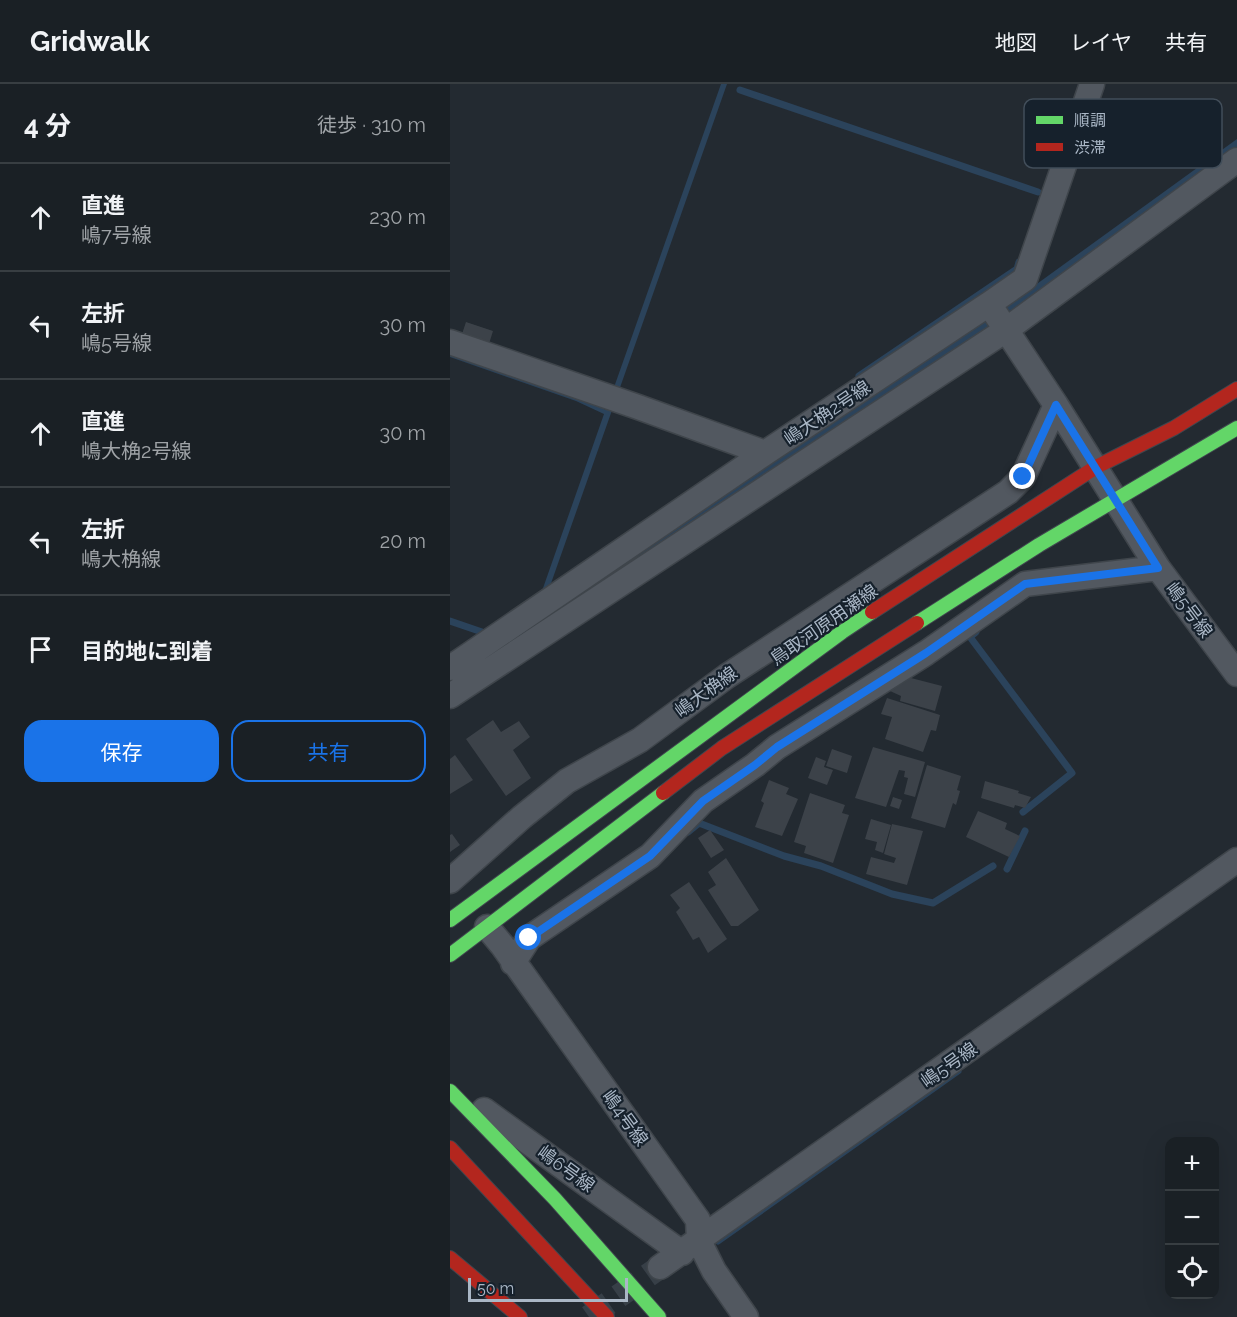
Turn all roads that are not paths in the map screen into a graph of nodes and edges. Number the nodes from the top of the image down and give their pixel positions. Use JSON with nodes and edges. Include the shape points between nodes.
{"nodes":[{"id":1,"x":1092,"y":84,"type":"edge"},
{"id":2,"x":1087,"y":99,"type":"edge"},
{"id":3,"x":1237,"y":160,"type":"edge"},
{"id":4,"x":1063,"y":168,"type":"edge"},
{"id":5,"x":989,"y":304,"type":"junction"},
{"id":6,"x":1006,"y":330,"type":"junction"},
{"id":7,"x":450,"y":342,"type":"edge"},
{"id":8,"x":1237,"y":389,"type":"edge"},
{"id":9,"x":1056,"y":405,"type":"junction"},
{"id":10,"x":1237,"y":428,"type":"edge"},
{"id":11,"x":765,"y":453,"type":"junction"},
{"id":12,"x":1105,"y":483,"type":"junction"},
{"id":13,"x":1158,"y":568,"type":"junction"},
{"id":14,"x":450,"y":668,"type":"edge"},
{"id":15,"x":1237,"y":674,"type":"edge"},
{"id":16,"x":450,"y":696,"type":"edge"},
{"id":17,"x":1237,"y":860,"type":"edge"},
{"id":18,"x":450,"y":881,"type":"edge"},
{"id":19,"x":455,"y":907,"type":"edge"},
{"id":20,"x":487,"y":927,"type":"junction"},
{"id":21,"x":450,"y":955,"type":"edge"},
{"id":22,"x":513,"y":963,"type":"junction"},
{"id":23,"x":450,"y":1086,"type":"edge"},
{"id":24,"x":450,"y":1091,"type":"edge"},
{"id":25,"x":450,"y":1148,"type":"edge"},
{"id":26,"x":450,"y":1166,"type":"edge"},
{"id":27,"x":690,"y":1247,"type":"junction"},
{"id":28,"x":450,"y":1258,"type":"edge"},
{"id":29,"x":660,"y":1268,"type":"tunnel mouth"},
{"id":30,"x":520,"y":1317,"type":"edge"},
{"id":31,"x":590,"y":1317,"type":"edge"},
{"id":32,"x":607,"y":1317,"type":"edge"},
{"id":33,"x":659,"y":1317,"type":"edge"},
{"id":34,"x":746,"y":1317,"type":"edge"}],
"edges":[{"from":1,"to":2,"type":"street","name":"嶋大桷2号線"},
{"from":3,"to":6,"type":"street"},
{"from":4,"to":5,"type":"street","name":"嶋大桷2号線","via":[[1024,279]]},
{"from":5,"to":6,"type":"street"},
{"from":5,"to":11,"type":"street","name":"嶋大桷2号線"},
{"from":6,"to":9,"type":"street"},
{"from":6,"to":16,"type":"street"},
{"from":7,"to":11,"type":"street","name":"嶋大桷2号線"},
{"from":8,"to":12,"type":"main road","name":"鳥取河原用瀬線","via":[[1174,428]]},
{"from":9,"to":12,"type":"street"},
{"from":9,"to":18,"type":"street","name":"嶋大桷線","via":[[1023,477],[1008,492],[728,676],[640,740],[567,781]]},
{"from":10,"to":12,"type":"main road","name":"鳥取河原用瀬線"},
{"from":11,"to":14,"type":"street"},
{"from":12,"to":13,"type":"street","name":"嶋5号線"},
{"from":12,"to":19,"type":"main road","name":"鳥取河原用瀬線","via":[[843,632]]},
{"from":12,"to":20,"type":"main road","name":"鳥取河原用瀬線","via":[[1029,551],[722,748]]},
{"from":13,"to":15,"type":"street","name":"嶋5号線"},
{"from":13,"to":22,"type":"street","via":[[1025,584],[926,653],[777,747],[703,801],[650,856],[529,938]]},
{"from":17,"to":27,"type":"street","name":"嶋5号線"},
{"from":20,"to":21,"type":"main road","name":"鳥取河原用瀬線"},
{"from":20,"to":22,"type":"street","name":"嶋4号線"},
{"from":22,"to":27,"type":"street","name":"嶋4号線","via":[[699,1220]]},
{"from":23,"to":27,"type":"street","name":"嶋6号線"},
{"from":24,"to":33,"type":"main road","via":[[555,1199]]},
{"from":25,"to":32,"type":"main road"},
{"from":26,"to":31,"type":"main road"},
{"from":27,"to":29,"type":"street","name":"嶋5号線"},
{"from":27,"to":34,"type":"street","name":"嶋4号線","via":[[714,1271]]},
{"from":28,"to":30,"type":"main road"}]}
